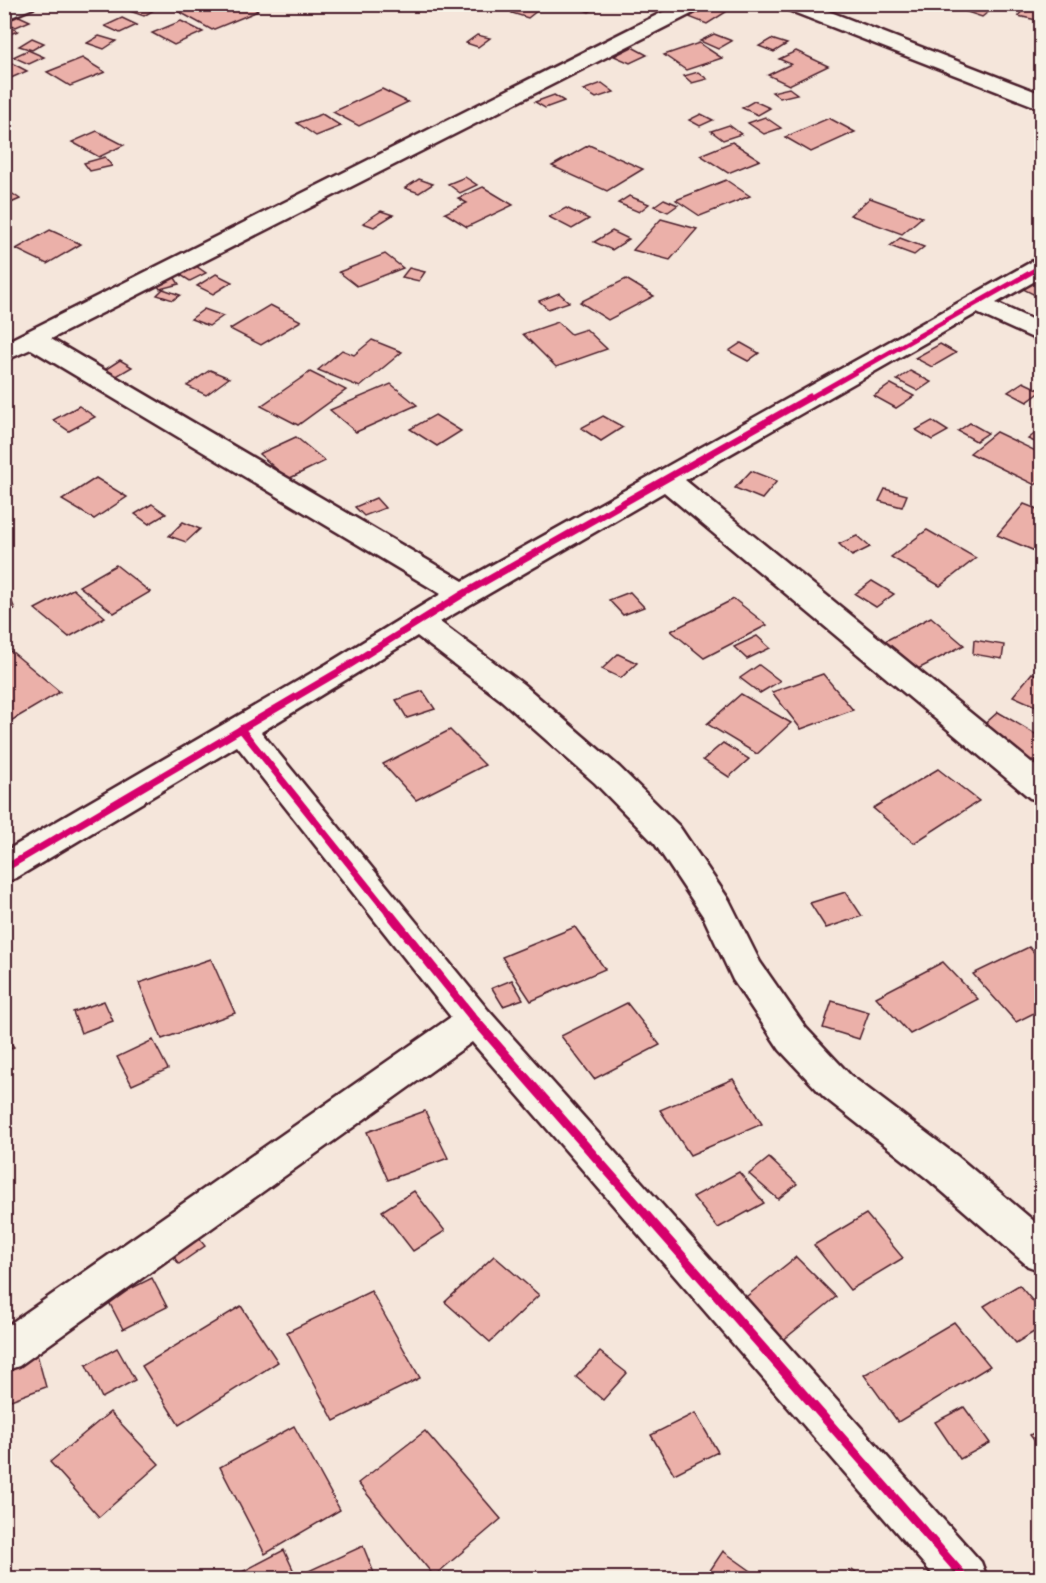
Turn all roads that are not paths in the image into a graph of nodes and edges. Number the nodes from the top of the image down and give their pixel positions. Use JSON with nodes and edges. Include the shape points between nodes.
{"nodes":[{"id":1,"x":26,"y":4,"type":"edge"},
{"id":2,"x":696,"y":4,"type":"edge"},
{"id":3,"x":790,"y":4,"type":"edge"},
{"id":4,"x":4,"y":14,"type":"edge"},
{"id":5,"x":1041,"y":102,"type":"edge"},
{"id":6,"x":1041,"y":266,"type":"edge"},
{"id":7,"x":976,"y":303,"type":"junction"},
{"id":8,"x":1041,"y":334,"type":"edge"},
{"id":9,"x":32,"y":339,"type":"junction"},
{"id":10,"x":4,"y":353,"type":"edge"},
{"id":11,"x":666,"y":479,"type":"junction"},
{"id":12,"x":463,"y":594,"type":"junction"},
{"id":13,"x":420,"y":622,"type":"junction"},
{"id":14,"x":241,"y":729,"type":"junction"},
{"id":15,"x":1041,"y":789,"type":"edge"},
{"id":16,"x":4,"y":869,"type":"edge"},
{"id":17,"x":475,"y":1020,"type":"junction"},
{"id":18,"x":1041,"y":1253,"type":"edge"},
{"id":19,"x":4,"y":1352,"type":"edge"},
{"id":20,"x":965,"y":1578,"type":"edge"}],
"edges":[{"from":1,"to":4,"type":"street"},
{"from":2,"to":9,"type":"street"},
{"from":3,"to":5,"type":"street"},
{"from":6,"to":7,"type":"street"},
{"from":7,"to":8,"type":"street"},
{"from":7,"to":11,"type":"street"},
{"from":9,"to":10,"type":"street"},
{"from":9,"to":12,"type":"street"},
{"from":11,"to":12,"type":"street"},
{"from":11,"to":15,"type":"street"},
{"from":12,"to":13,"type":"street"},
{"from":13,"to":14,"type":"street"},
{"from":13,"to":18,"type":"street","via":[[512,692],[607,775],[667,835],[717,910],[746,970],[793,1039],[837,1086],[943,1168]]},
{"from":14,"to":16,"type":"street"},
{"from":14,"to":17,"type":"street"},
{"from":17,"to":19,"type":"street"},
{"from":17,"to":20,"type":"street"}]}
